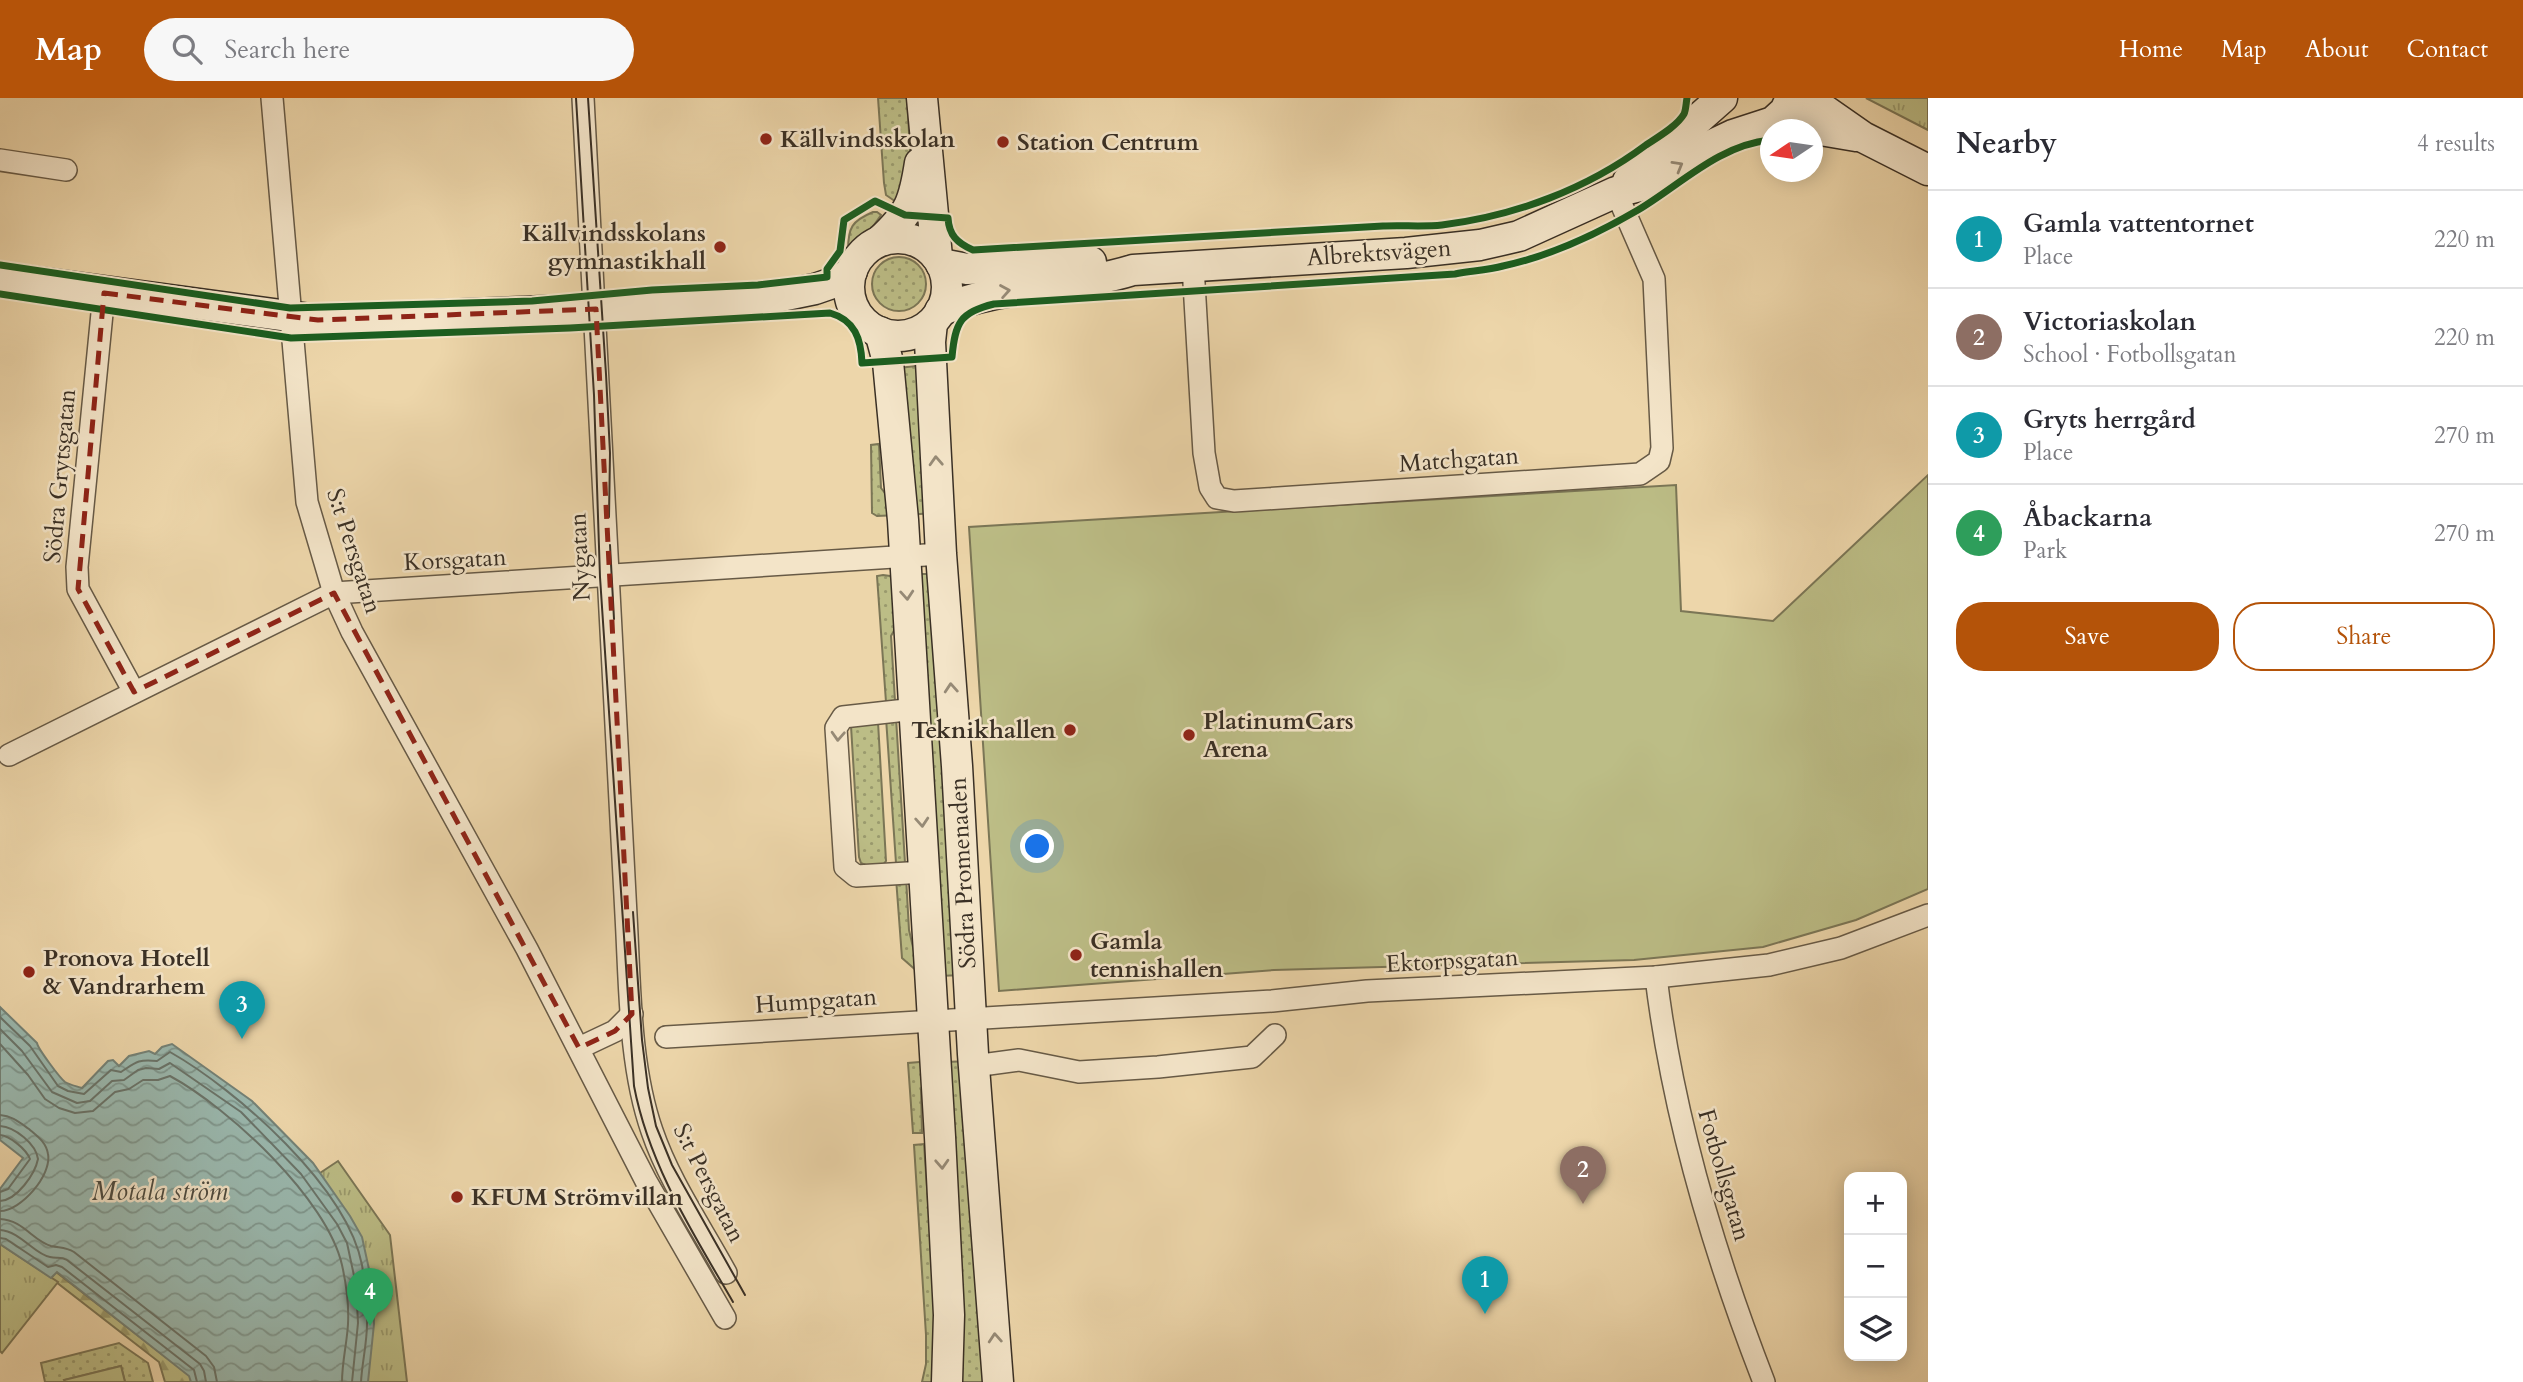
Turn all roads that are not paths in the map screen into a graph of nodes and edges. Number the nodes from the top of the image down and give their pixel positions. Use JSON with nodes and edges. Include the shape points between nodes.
{"nodes":[{"id":1,"x":272,"y":98,"type":"edge"},
{"id":2,"x":583,"y":98,"type":"edge"},
{"id":3,"x":922,"y":98,"type":"edge"},
{"id":4,"x":1722,"y":98,"type":"edge"},
{"id":5,"x":1791,"y":98,"type":"edge"},
{"id":6,"x":1807,"y":98,"type":"edge"},
{"id":7,"x":1773,"y":119,"type":"edge"},
{"id":8,"x":1760,"y":124,"type":"edge"},
{"id":9,"x":1760,"y":126,"type":"edge"},
{"id":10,"x":924,"y":128,"type":"junction"},
{"id":11,"x":1823,"y":132,"type":"edge"},
{"id":12,"x":1863,"y":137,"type":"junction"},
{"id":13,"x":0,"y":160,"type":"edge"},
{"id":14,"x":66,"y":170,"type":"dead end"},
{"id":15,"x":1928,"y":170,"type":"edge"},
{"id":16,"x":1616,"y":192,"type":"junction"},
{"id":17,"x":881,"y":240,"type":"junction"},
{"id":18,"x":939,"y":261,"type":"junction"},
{"id":19,"x":1193,"y":266,"type":"junction"},
{"id":20,"x":1133,"y":270,"type":"junction"},
{"id":21,"x":852,"y":271,"type":"junction"},
{"id":22,"x":0,"y":277,"type":"edge"},
{"id":23,"x":104,"y":293,"type":"junction"},
{"id":24,"x":781,"y":296,"type":"junction"},
{"id":25,"x":853,"y":306,"type":"junction"},
{"id":26,"x":596,"y":309,"type":"junction"},
{"id":27,"x":289,"y":317,"type":"junction"},
{"id":28,"x":936,"y":317,"type":"junction"},
{"id":29,"x":880,"y":332,"type":"junction"},
{"id":30,"x":941,"y":554,"type":"junction"},
{"id":31,"x":905,"y":557,"type":"junction"},
{"id":32,"x":608,"y":576,"type":"junction"},
{"id":33,"x":334,"y":593,"type":"junction"},
{"id":34,"x":134,"y":692,"type":"junction"},
{"id":35,"x":915,"y":709,"type":"junction"},
{"id":36,"x":9,"y":755,"type":"dead end"},
{"id":37,"x":925,"y":872,"type":"junction"},
{"id":38,"x":1928,"y":915,"type":"edge"},
{"id":39,"x":1656,"y":977,"type":"junction"},
{"id":40,"x":632,"y":1014,"type":"junction"},
{"id":41,"x":970,"y":1019,"type":"junction"},
{"id":42,"x":934,"y":1021,"type":"junction"},
{"id":43,"x":1275,"y":1035,"type":"dead end"},
{"id":44,"x":666,"y":1037,"type":"dead end"},
{"id":45,"x":579,"y":1048,"type":"junction"},
{"id":46,"x":974,"y":1066,"type":"junction"},
{"id":47,"x":726,"y":1273,"type":"dead end"},
{"id":48,"x":725,"y":1318,"type":"dead end"},
{"id":49,"x":947,"y":1382,"type":"edge"},
{"id":50,"x":998,"y":1382,"type":"edge"},
{"id":51,"x":1764,"y":1382,"type":"edge"}],
"edges":[{"from":1,"to":27,"type":"street","name":"S:t Persgatan"},
{"from":2,"to":26,"type":"street","name":"Nygatan"},
{"from":3,"to":10,"type":"main road"},
{"from":4,"to":8,"type":"main road","via":[[1732,115],[1745,123]]},
{"from":4,"to":16,"type":"main road","name":"Albrektsvägen"},
{"from":5,"to":7,"type":"main road","via":[[1785,111]]},
{"from":6,"to":12,"type":"main road"},
{"from":16,"to":9,"type":"main road","name":"Albrektsvägen","one_way":true,"via":[[1648,184],[1712,145]]},
{"from":10,"to":17,"type":"main road","via":[[913,201],[902,221]]},
{"from":10,"to":18,"type":"main road"},
{"from":11,"to":12,"type":"main road"},
{"from":12,"to":15,"type":"main road"},
{"from":13,"to":14,"type":"street"},
{"from":16,"to":19,"type":"main road","name":"Albrektsvägen","via":[[1520,236],[1480,245]]},
{"from":16,"to":19,"type":"street","name":"Matchgatan","via":[[1654,279],[1662,447],[1659,461],[1640,474],[1234,501],[1217,498],[1210,487],[1204,453]]},
{"from":17,"to":18,"type":"main road","via":[[911,240],[927,247]]},
{"from":17,"to":21,"type":"main road","via":[[865,250]]},
{"from":18,"to":20,"type":"main road","name":"Albrektsvägen","via":[[967,269],[1101,261]]},
{"from":18,"to":28,"type":"main road","via":[[947,281]]},
{"from":19,"to":20,"type":"main road","name":"Albrektsvägen"},
{"from":28,"to":20,"type":"main road","name":"Albrektsvägen","one_way":true,"via":[[963,301],[1007,290],[1104,279]]},
{"from":21,"to":24,"type":"main road","via":[[841,280]]},
{"from":21,"to":25,"type":"main road","via":[[849,291]]},
{"from":22,"to":23,"type":"main road"},
{"from":23,"to":27,"type":"main road"},
{"from":23,"to":34,"type":"street","name":"Södra Grytsgatan","via":[[78,589]]},
{"from":24,"to":25,"type":"main road"},
{"from":24,"to":26,"type":"main road"},
{"from":25,"to":29,"type":"main road","via":[[865,323]]},
{"from":26,"to":27,"type":"main road","via":[[318,320]]},
{"from":26,"to":32,"type":"street","name":"Nygatan"},
{"from":27,"to":33,"type":"street","name":"S:t Persgatan","via":[[307,502]]},
{"from":28,"to":29,"type":"main road","via":[[921,330],[905,335]]},
{"from":30,"to":28,"type":"main road","name":"Södra Promenaden","one_way":true,"via":[[930,342]]},
{"from":29,"to":31,"type":"main road","name":"Södra Promenaden","via":[[887,362]]},
{"from":30,"to":31,"type":"street","name":"Korsgatan"},
{"from":41,"to":30,"type":"main road","name":"Södra Promenaden","one_way":true},
{"from":31,"to":32,"type":"street","name":"Korsgatan"},
{"from":31,"to":35,"type":"main road","name":"Södra Promenaden","one_way":true},
{"from":32,"to":33,"type":"street","name":"Korsgatan"},
{"from":32,"to":40,"type":"street","name":"Nygatan"},
{"from":33,"to":34,"type":"street","name":"Korsgatan"},
{"from":33,"to":45,"type":"street","name":"S:t Persgatan"},
{"from":34,"to":36,"type":"street","name":"Korsgatan"},
{"from":35,"to":37,"type":"main road","name":"Södra Promenaden","one_way":true},
{"from":35,"to":37,"type":"street","name":"Södra Promenaden","one_way":true,"via":[[843,716],[836,728],[845,867],[856,876]]},
{"from":37,"to":42,"type":"main road","name":"Södra Promenaden"},
{"from":38,"to":39,"type":"street","name":"Ektorpsgatan","via":[[1841,948],[1769,965]]},
{"from":39,"to":41,"type":"street","name":"Ektorpsgatan"},
{"from":39,"to":51,"type":"street","name":"Fotbollsgatan","via":[[1673,1087],[1700,1196]]},
{"from":40,"to":45,"type":"street","via":[[615,1031]]},
{"from":40,"to":47,"type":"street","name":"S:t Persgatan","via":[[642,1095],[653,1132]]},
{"from":41,"to":42,"type":"street","name":"Humpgatan"},
{"from":41,"to":46,"type":"main road","name":"Södra Promenaden"},
{"from":42,"to":44,"type":"street","name":"Humpgatan"},
{"from":42,"to":49,"type":"main road","name":"Södra Promenaden","one_way":true,"via":[[949,1315]]},
{"from":43,"to":46,"type":"street","via":[[1252,1057],[1158,1067],[1079,1072],[1020,1059]]},
{"from":45,"to":48,"type":"street","name":"S:t Persgatan","via":[[646,1181]]},
{"from":50,"to":46,"type":"main road","name":"Södra Promenaden","one_way":true}]}
